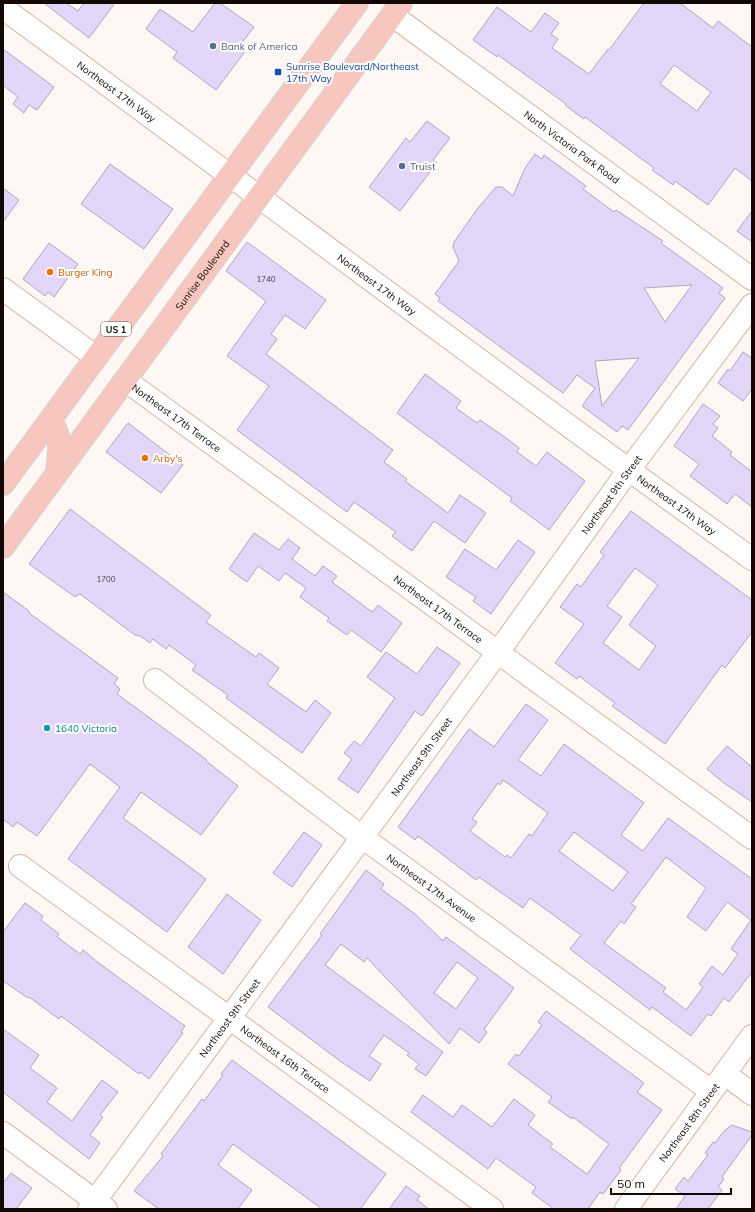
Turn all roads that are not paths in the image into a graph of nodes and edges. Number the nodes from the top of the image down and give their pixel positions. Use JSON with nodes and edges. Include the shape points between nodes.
{"nodes":[{"id":1,"x":357,"y":3,"type":"edge"},
{"id":2,"x":3,"y":8,"type":"edge"},
{"id":3,"x":397,"y":9,"type":"edge"},
{"id":4,"x":230,"y":174,"type":"junction"},
{"id":5,"x":260,"y":196,"type":"junction"},
{"id":6,"x":752,"y":279,"type":"edge"},
{"id":7,"x":3,"y":289,"type":"edge"},
{"id":8,"x":752,"y":305,"type":"edge"},
{"id":9,"x":96,"y":357,"type":"junction"},
{"id":10,"x":125,"y":380,"type":"junction"},
{"id":11,"x":50,"y":420,"type":"junction"},
{"id":12,"x":628,"y":471,"type":"junction"},
{"id":13,"x":56,"y":474,"type":"junction"},
{"id":14,"x":3,"y":484,"type":"edge"},
{"id":15,"x":3,"y":547,"type":"edge"},
{"id":16,"x":752,"y":560,"type":"edge"},
{"id":17,"x":498,"y":652,"type":"junction"},
{"id":18,"x":155,"y":680,"type":"dead end"},
{"id":19,"x":362,"y":837,"type":"junction"},
{"id":20,"x":752,"y":838,"type":"edge"},
{"id":21,"x":20,"y":866,"type":"dead end"},
{"id":22,"x":229,"y":1019,"type":"junction"},
{"id":23,"x":752,"y":1036,"type":"edge"},
{"id":24,"x":725,"y":1074,"type":"junction"},
{"id":25,"x":711,"y":1091,"type":"junction"},
{"id":26,"x":752,"y":1094,"type":"edge"},
{"id":27,"x":3,"y":1133,"type":"edge"},
{"id":28,"x":97,"y":1206,"type":"edge"},
{"id":29,"x":492,"y":1209,"type":"edge"},
{"id":30,"x":626,"y":1209,"type":"edge"}],
"edges":[{"from":1,"to":4,"type":"main road","number":"US 1"},
{"from":2,"to":4,"type":"street","name":"Northeast 17th Way"},
{"from":3,"to":5,"type":"main road","name":"Sunrise Boulevard"},
{"from":3,"to":6,"type":"street","name":"North Victoria Park Road"},
{"from":4,"to":5,"type":"street","name":"Northeast 17th Way"},
{"from":4,"to":9,"type":"main road","number":"US 1"},
{"from":5,"to":10,"type":"main road","name":"Sunrise Boulevard"},
{"from":5,"to":12,"type":"street","name":"Northeast 17th Way"},
{"from":7,"to":9,"type":"street"},
{"from":8,"to":12,"type":"street","name":"Northeast 9th Street"},
{"from":9,"to":11,"type":"main road","number":"US 1"},
{"from":10,"to":13,"type":"main road","name":"Sunrise Boulevard"},
{"from":10,"to":17,"type":"street","name":"Northeast 17th Terrace"},
{"from":11,"to":13,"type":"main road","via":[[57,429],[60,442]]},
{"from":11,"to":14,"type":"main road","number":"US 1"},
{"from":12,"to":16,"type":"street","name":"Northeast 17th Way"},
{"from":12,"to":17,"type":"street","name":"Northeast 9th Street"},
{"from":13,"to":15,"type":"main road","name":"Sunrise Boulevard"},
{"from":17,"to":19,"type":"street","name":"Northeast 9th Street"},
{"from":17,"to":20,"type":"street","name":"Northeast 17th Terrace"},
{"from":18,"to":19,"type":"street","name":"Northeast 17th Avenue"},
{"from":19,"to":22,"type":"street","name":"Northeast 9th Street"},
{"from":19,"to":25,"type":"street","name":"Northeast 17th Avenue"},
{"from":21,"to":22,"type":"street","name":"Northeast 16th Terrace"},
{"from":22,"to":28,"type":"street","name":"Northeast 9th Street"},
{"from":22,"to":29,"type":"street","name":"Northeast 16th Terrace"},
{"from":23,"to":24,"type":"street","name":"Northeast 8th Street"},
{"from":24,"to":25,"type":"street","name":"Northeast 8th Street"},
{"from":24,"to":26,"type":"street"},
{"from":25,"to":30,"type":"street","name":"Northeast 8th Street"},
{"from":27,"to":28,"type":"street"}]}
